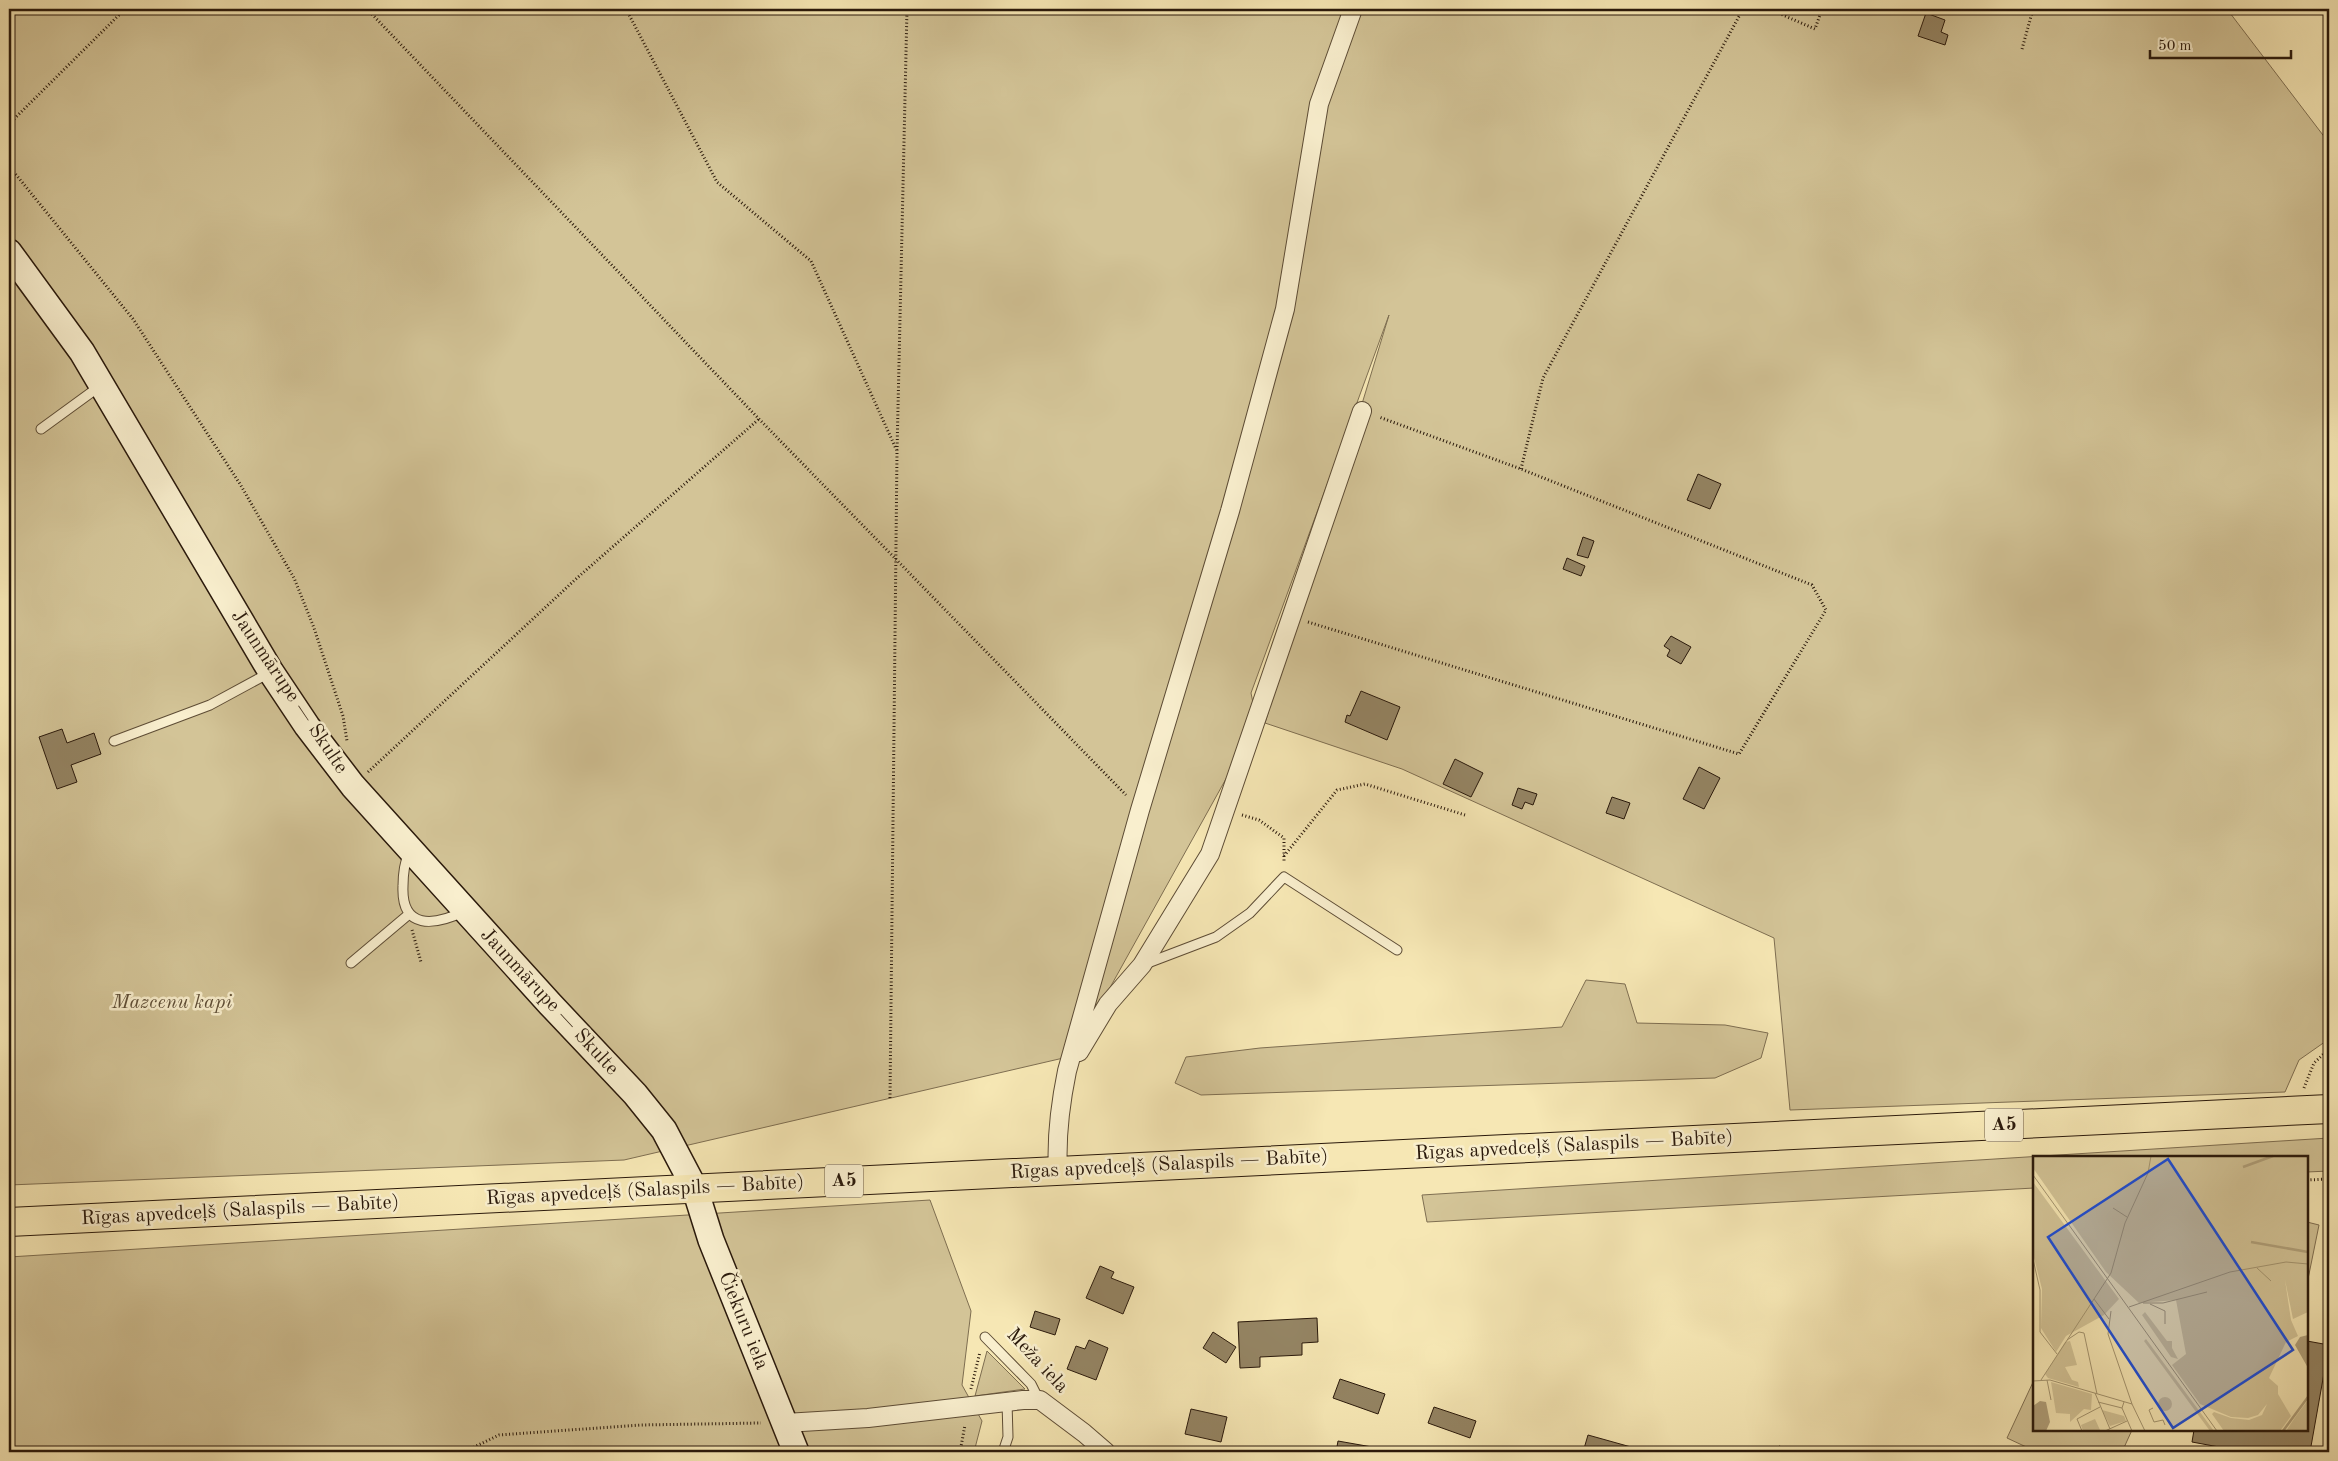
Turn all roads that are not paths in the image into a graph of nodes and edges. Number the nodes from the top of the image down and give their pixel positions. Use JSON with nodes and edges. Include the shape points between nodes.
{"nodes":[{"id":1,"x":1353,"y":9,"type":"edge"},
{"id":2,"x":9,"y":252,"type":"edge"},
{"id":3,"x":102,"y":384,"type":"junction"},
{"id":4,"x":1362,"y":411,"type":"road end"},
{"id":5,"x":41,"y":429,"type":"dead end"},
{"id":6,"x":271,"y":672,"type":"junction"},
{"id":7,"x":114,"y":741,"type":"dead end"},
{"id":8,"x":410,"y":850,"type":"junction"},
{"id":9,"x":465,"y":911,"type":"junction"},
{"id":10,"x":408,"y":915,"type":"junction"},
{"id":11,"x":1397,"y":950,"type":"dead end"},
{"id":12,"x":351,"y":964,"type":"dead end"},
{"id":13,"x":1142,"y":965,"type":"junction"},
{"id":14,"x":1067,"y":1071,"type":"junction"},
{"id":15,"x":2329,"y":1110,"type":"edge"},
{"id":16,"x":1058,"y":1171,"type":"junction"},
{"id":17,"x":695,"y":1188,"type":"junction"},
{"id":18,"x":9,"y":1222,"type":"edge"},
{"id":19,"x":985,"y":1337,"type":"dead end"},
{"id":20,"x":1040,"y":1400,"type":"junction"},
{"id":21,"x":1007,"y":1402,"type":"junction"},
{"id":22,"x":785,"y":1423,"type":"junction"},
{"id":23,"x":796,"y":1452,"type":"edge"},
{"id":24,"x":1004,"y":1452,"type":"edge"},
{"id":25,"x":1106,"y":1452,"type":"edge"}],
"edges":[{"from":1,"to":14,"type":"street","via":[[1319,104],[1284,309],[1230,512],[1140,810]]},
{"from":2,"to":3,"type":"main road","name":"Jaunmārupe — Skulte","via":[[63,324]]},
{"from":3,"to":5,"type":"lane"},
{"from":3,"to":6,"type":"main road","name":"Jaunmārupe — Skulte"},
{"from":4,"to":13,"type":"street","via":[[1210,854]]},
{"from":6,"to":7,"type":"lane","via":[[210,705]]},
{"from":6,"to":8,"type":"main road","name":"Jaunmārupe — Skulte","via":[[353,786]]},
{"from":8,"to":9,"type":"main road","name":"Jaunmārupe — Skulte"},
{"from":8,"to":10,"type":"lane","via":[[404,864],[402,889],[402,903]]},
{"from":9,"to":10,"type":"lane","via":[[434,921]]},
{"from":9,"to":17,"type":"main road","name":"Jaunmārupe — Skulte","via":[[635,1094],[664,1130]]},
{"from":10,"to":12,"type":"lane"},
{"from":11,"to":13,"type":"lane","via":[[1284,877],[1250,913],[1216,937]]},
{"from":13,"to":14,"type":"street","via":[[1108,1004]]},
{"from":14,"to":16,"type":"street","via":[[1056,1141]]},
{"from":15,"to":16,"type":"highway","name":"Rīgas apvedceļš (Salaspils — Babīte)","number":"A5"},
{"from":16,"to":17,"type":"highway","name":"Rīgas apvedceļš (Salaspils — Babīte)","number":"A5"},
{"from":17,"to":18,"type":"highway","name":"Rīgas apvedceļš (Salaspils — Babīte)","number":"A5"},
{"from":17,"to":22,"type":"main road","name":"Čiekuru iela","via":[[711,1240]]},
{"from":19,"to":20,"type":"lane","name":"Meža iela","via":[[1031,1384]]},
{"from":20,"to":21,"type":"street"},
{"from":20,"to":25,"type":"street","name":"Meža iela"},
{"from":21,"to":22,"type":"street","via":[[868,1418]]},
{"from":21,"to":24,"type":"lane","via":[[1008,1437]]},
{"from":22,"to":23,"type":"main road","name":"Čiekuru iela"}]}
